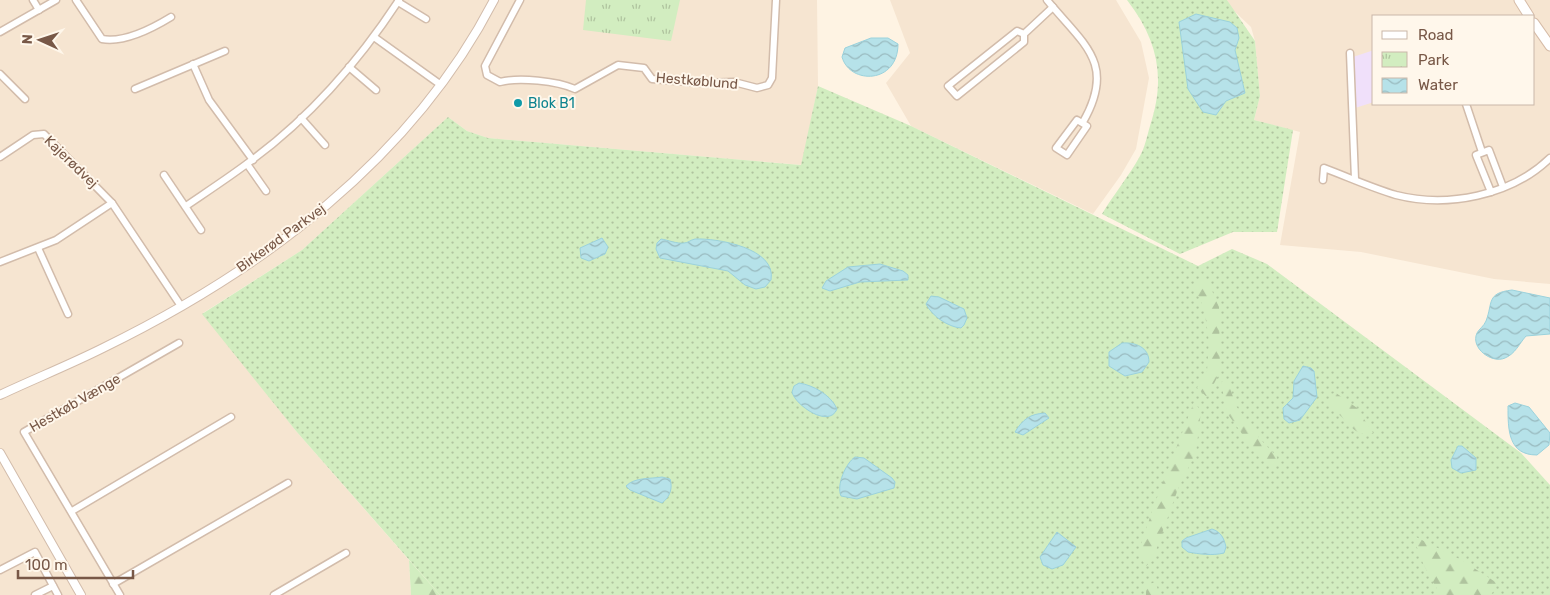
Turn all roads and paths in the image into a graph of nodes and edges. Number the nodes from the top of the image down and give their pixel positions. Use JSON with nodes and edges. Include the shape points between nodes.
{"nodes":[{"id":1,"x":33,"y":0,"type":"edge"},
{"id":2,"x":56,"y":0,"type":"edge"},
{"id":3,"x":76,"y":0,"type":"edge"},
{"id":4,"x":494,"y":0,"type":"edge"},
{"id":5,"x":520,"y":0,"type":"edge"},
{"id":6,"x":776,"y":0,"type":"edge"},
{"id":7,"x":1047,"y":0,"type":"edge"},
{"id":8,"x":1519,"y":0,"type":"edge"},
{"id":9,"x":398,"y":1,"type":"edge"},
{"id":10,"x":1053,"y":7,"type":"junction"},
{"id":11,"x":39,"y":10,"type":"junction"},
{"id":12,"x":1529,"y":15,"type":"edge"},
{"id":13,"x":171,"y":17,"type":"dead end"},
{"id":14,"x":426,"y":19,"type":"dead end"},
{"id":15,"x":1535,"y":24,"type":"edge"},
{"id":16,"x":0,"y":32,"type":"edge"},
{"id":17,"x":1024,"y":34,"type":"junction"},
{"id":18,"x":374,"y":37,"type":"junction"},
{"id":19,"x":1550,"y":46,"type":"edge"},
{"id":20,"x":225,"y":51,"type":"dead end"},
{"id":21,"x":1350,"y":53,"type":"dead end"},
{"id":22,"x":193,"y":64,"type":"junction"},
{"id":23,"x":349,"y":67,"type":"junction"},
{"id":24,"x":0,"y":74,"type":"edge"},
{"id":25,"x":441,"y":85,"type":"junction"},
{"id":26,"x":135,"y":89,"type":"dead end"},
{"id":27,"x":376,"y":90,"type":"dead end"},
{"id":28,"x":25,"y":100,"type":"dead end"},
{"id":29,"x":1466,"y":105,"type":"edge"},
{"id":30,"x":301,"y":118,"type":"junction"},
{"id":31,"x":1083,"y":122,"type":"junction"},
{"id":32,"x":325,"y":145,"type":"dead end"},
{"id":33,"x":1482,"y":152,"type":"junction"},
{"id":34,"x":0,"y":157,"type":"edge"},
{"id":35,"x":1550,"y":158,"type":"edge"},
{"id":36,"x":253,"y":160,"type":"junction"},
{"id":37,"x":247,"y":164,"type":"junction"},
{"id":38,"x":164,"y":175,"type":"dead end"},
{"id":39,"x":1355,"y":179,"type":"junction"},
{"id":40,"x":1323,"y":180,"type":"dead end"},
{"id":41,"x":1503,"y":187,"type":"junction"},
{"id":42,"x":266,"y":191,"type":"dead end"},
{"id":43,"x":1491,"y":192,"type":"junction"},
{"id":44,"x":112,"y":203,"type":"junction"},
{"id":45,"x":186,"y":206,"type":"junction"},
{"id":46,"x":201,"y":230,"type":"dead end"},
{"id":47,"x":38,"y":248,"type":"junction"},
{"id":48,"x":0,"y":262,"type":"edge"},
{"id":49,"x":181,"y":306,"type":"junction"},
{"id":50,"x":68,"y":314,"type":"dead end"},
{"id":51,"x":180,"y":342,"type":"dead end"},
{"id":52,"x":0,"y":395,"type":"edge"},
{"id":53,"x":231,"y":417,"type":"dead end"},
{"id":54,"x":0,"y":453,"type":"edge"},
{"id":55,"x":288,"y":483,"type":"dead end"},
{"id":56,"x":72,"y":510,"type":"junction"},
{"id":57,"x":346,"y":553,"type":"dead end"},
{"id":58,"x":0,"y":570,"type":"edge"},
{"id":59,"x":113,"y":584,"type":"junction"},
{"id":60,"x":53,"y":586,"type":"junction"},
{"id":61,"x":35,"y":595,"type":"edge"},
{"id":62,"x":58,"y":595,"type":"edge"},
{"id":63,"x":81,"y":595,"type":"edge"},
{"id":64,"x":120,"y":595,"type":"edge"},
{"id":65,"x":274,"y":595,"type":"edge"}],
"edges":[{"from":1,"to":11,"type":"street"},
{"from":2,"to":11,"type":"street"},
{"from":3,"to":13,"type":"street","via":[[97,35],[107,40],[133,35]]},
{"from":4,"to":25,"type":"street","name":"Birkerød Parkvej"},
{"from":5,"to":6,"type":"street","name":"Hestkøblund","via":[[485,66],[487,75],[500,82],[510,79],[564,84],[574,89],[618,65],[644,68],[652,79],[702,84],[734,82],[757,88],[768,85],[772,78]]},
{"from":7,"to":10,"type":"street"},
{"from":8,"to":12,"type":"main road"},
{"from":9,"to":14,"type":"street"},
{"from":9,"to":18,"type":"street"},
{"from":10,"to":17,"type":"street"},
{"from":10,"to":31,"type":"street","via":[[1094,58],[1098,87],[1094,103]]},
{"from":11,"to":16,"type":"street"},
{"from":15,"to":19,"type":"main road"},
{"from":17,"to":17,"type":"street","via":[[1017,31],[948,86],[951,92],[957,96],[1024,42]]},
{"from":18,"to":23,"type":"street"},
{"from":18,"to":25,"type":"street"},
{"from":20,"to":22,"type":"street"},
{"from":21,"to":39,"type":"street"},
{"from":22,"to":26,"type":"street"},
{"from":22,"to":36,"type":"street","via":[[208,100]]},
{"from":23,"to":27,"type":"street"},
{"from":23,"to":30,"type":"street"},
{"from":24,"to":28,"type":"street"},
{"from":25,"to":49,"type":"street","name":"Birkerød Parkvej","via":[[397,139],[340,194],[252,261]]},
{"from":29,"to":33,"type":"street"},
{"from":30,"to":32,"type":"street"},
{"from":30,"to":36,"type":"street"},
{"from":31,"to":31,"type":"street","via":[[1088,126],[1066,155],[1056,148],[1077,120]]},
{"from":33,"to":41,"type":"street","via":[[1489,150]]},
{"from":33,"to":43,"type":"street","via":[[1476,155]]},
{"from":34,"to":44,"type":"street","name":"Kajerødvej","via":[[33,135],[44,134]]},
{"from":35,"to":41,"type":"street"},
{"from":36,"to":37,"type":"street"},
{"from":37,"to":42,"type":"street"},
{"from":37,"to":45,"type":"street"},
{"from":38,"to":45,"type":"street"},
{"from":39,"to":40,"type":"street","via":[[1324,168]]},
{"from":39,"to":43,"type":"street","via":[[1395,194],[1424,200]]},
{"from":41,"to":43,"type":"street"},
{"from":44,"to":47,"type":"street"},
{"from":44,"to":49,"type":"street","name":"Kajerødvej"},
{"from":45,"to":46,"type":"street"},
{"from":47,"to":48,"type":"street"},
{"from":47,"to":50,"type":"street"},
{"from":49,"to":52,"type":"street","name":"Birkerød Parkvej","via":[[104,348]]},
{"from":51,"to":56,"type":"street","name":"Hestkøb Vænge","via":[[24,432]]},
{"from":53,"to":56,"type":"street"},
{"from":54,"to":63,"type":"street"},
{"from":55,"to":59,"type":"street"},
{"from":56,"to":59,"type":"street","name":"Hestkøb Vænge"},
{"from":57,"to":65,"type":"street"},
{"from":58,"to":60,"type":"street","via":[[36,552]]},
{"from":59,"to":64,"type":"street","name":"Hestkøb Vænge"},
{"from":60,"to":61,"type":"street"},
{"from":60,"to":62,"type":"street"}]}
